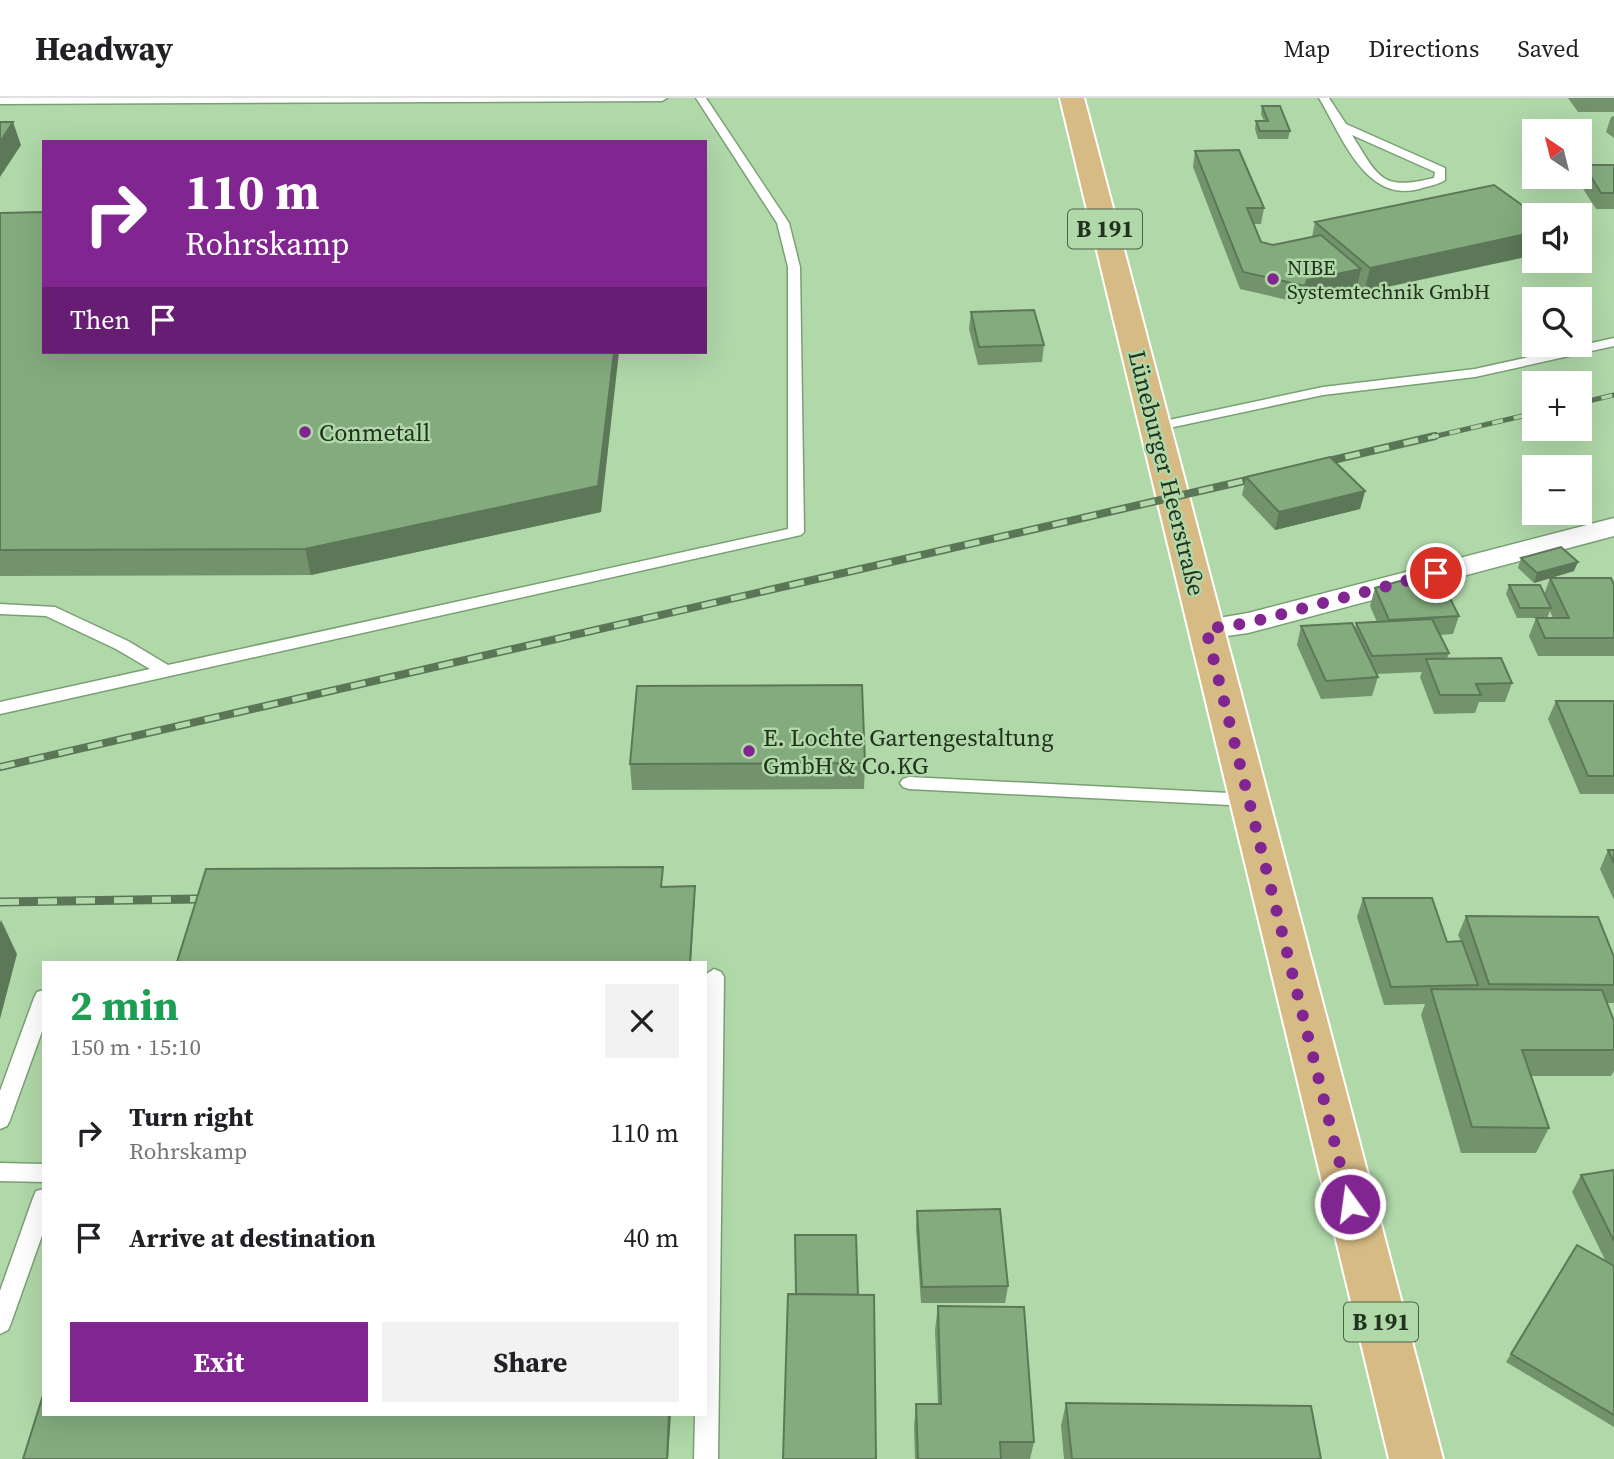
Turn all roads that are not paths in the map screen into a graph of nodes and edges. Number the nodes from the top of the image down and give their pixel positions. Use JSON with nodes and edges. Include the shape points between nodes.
{"nodes":[{"id":1,"x":662,"y":98,"type":"edge"},
{"id":2,"x":701,"y":98,"type":"edge"},
{"id":3,"x":1072,"y":98,"type":"edge"},
{"id":4,"x":1324,"y":98,"type":"edge"},
{"id":5,"x":119,"y":99,"type":"edge"},
{"id":6,"x":0,"y":101,"type":"edge"},
{"id":7,"x":1343,"y":127,"type":"junction"},
{"id":8,"x":1614,"y":342,"type":"edge"},
{"id":9,"x":1156,"y":426,"type":"junction"},
{"id":10,"x":1614,"y":527,"type":"edge"},
{"id":11,"x":0,"y":609,"type":"edge"},
{"id":12,"x":1206,"y":629,"type":"junction"},
{"id":13,"x":163,"y":670,"type":"junction"},
{"id":14,"x":0,"y":708,"type":"edge"},
{"id":15,"x":909,"y":783,"type":"dead end"},
{"id":16,"x":1249,"y":800,"type":"junction"},
{"id":17,"x":714,"y":977,"type":"dead end"},
{"id":18,"x":42,"y":1004,"type":"edge"},
{"id":19,"x":0,"y":1120,"type":"edge"},
{"id":20,"x":0,"y":1172,"type":"edge"},
{"id":21,"x":42,"y":1174,"type":"edge"},
{"id":22,"x":42,"y":1204,"type":"edge"},
{"id":23,"x":0,"y":1323,"type":"edge"},
{"id":24,"x":707,"y":1413,"type":"edge"},
{"id":25,"x":707,"y":1416,"type":"edge"},
{"id":26,"x":706,"y":1459,"type":"edge"},
{"id":27,"x":1416,"y":1459,"type":"edge"}],
"edges":[{"from":1,"to":5,"type":"lane"},
{"from":2,"to":13,"type":"lane","via":[[783,223],[794,267],[796,531]]},
{"from":3,"to":9,"type":"main road","name":"Lüneburger Heerstraße","number":"B 191"},
{"from":4,"to":7,"type":"lane"},
{"from":5,"to":6,"type":"lane"},
{"from":7,"to":7,"type":"lane","via":[[1367,168],[1384,184],[1404,189],[1439,180],[1441,170]]},
{"from":8,"to":9,"type":"lane","via":[[1475,373],[1323,391]]},
{"from":9,"to":12,"type":"main road","name":"Lüneburger Heerstraße","number":"B 191"},
{"from":10,"to":12,"type":"street","via":[[1248,623]]},
{"from":11,"to":13,"type":"lane","via":[[49,611]]},
{"from":12,"to":16,"type":"main road","name":"Lüneburger Heerstraße","number":"B 191"},
{"from":13,"to":14,"type":"lane"},
{"from":15,"to":16,"type":"lane"},
{"from":16,"to":27,"type":"main road","name":"Lüneburger Heerstraße","number":"B 191"},
{"from":17,"to":24,"type":"lane"},
{"from":18,"to":19,"type":"lane"},
{"from":20,"to":21,"type":"lane"},
{"from":22,"to":23,"type":"lane"},
{"from":25,"to":26,"type":"lane"}]}
